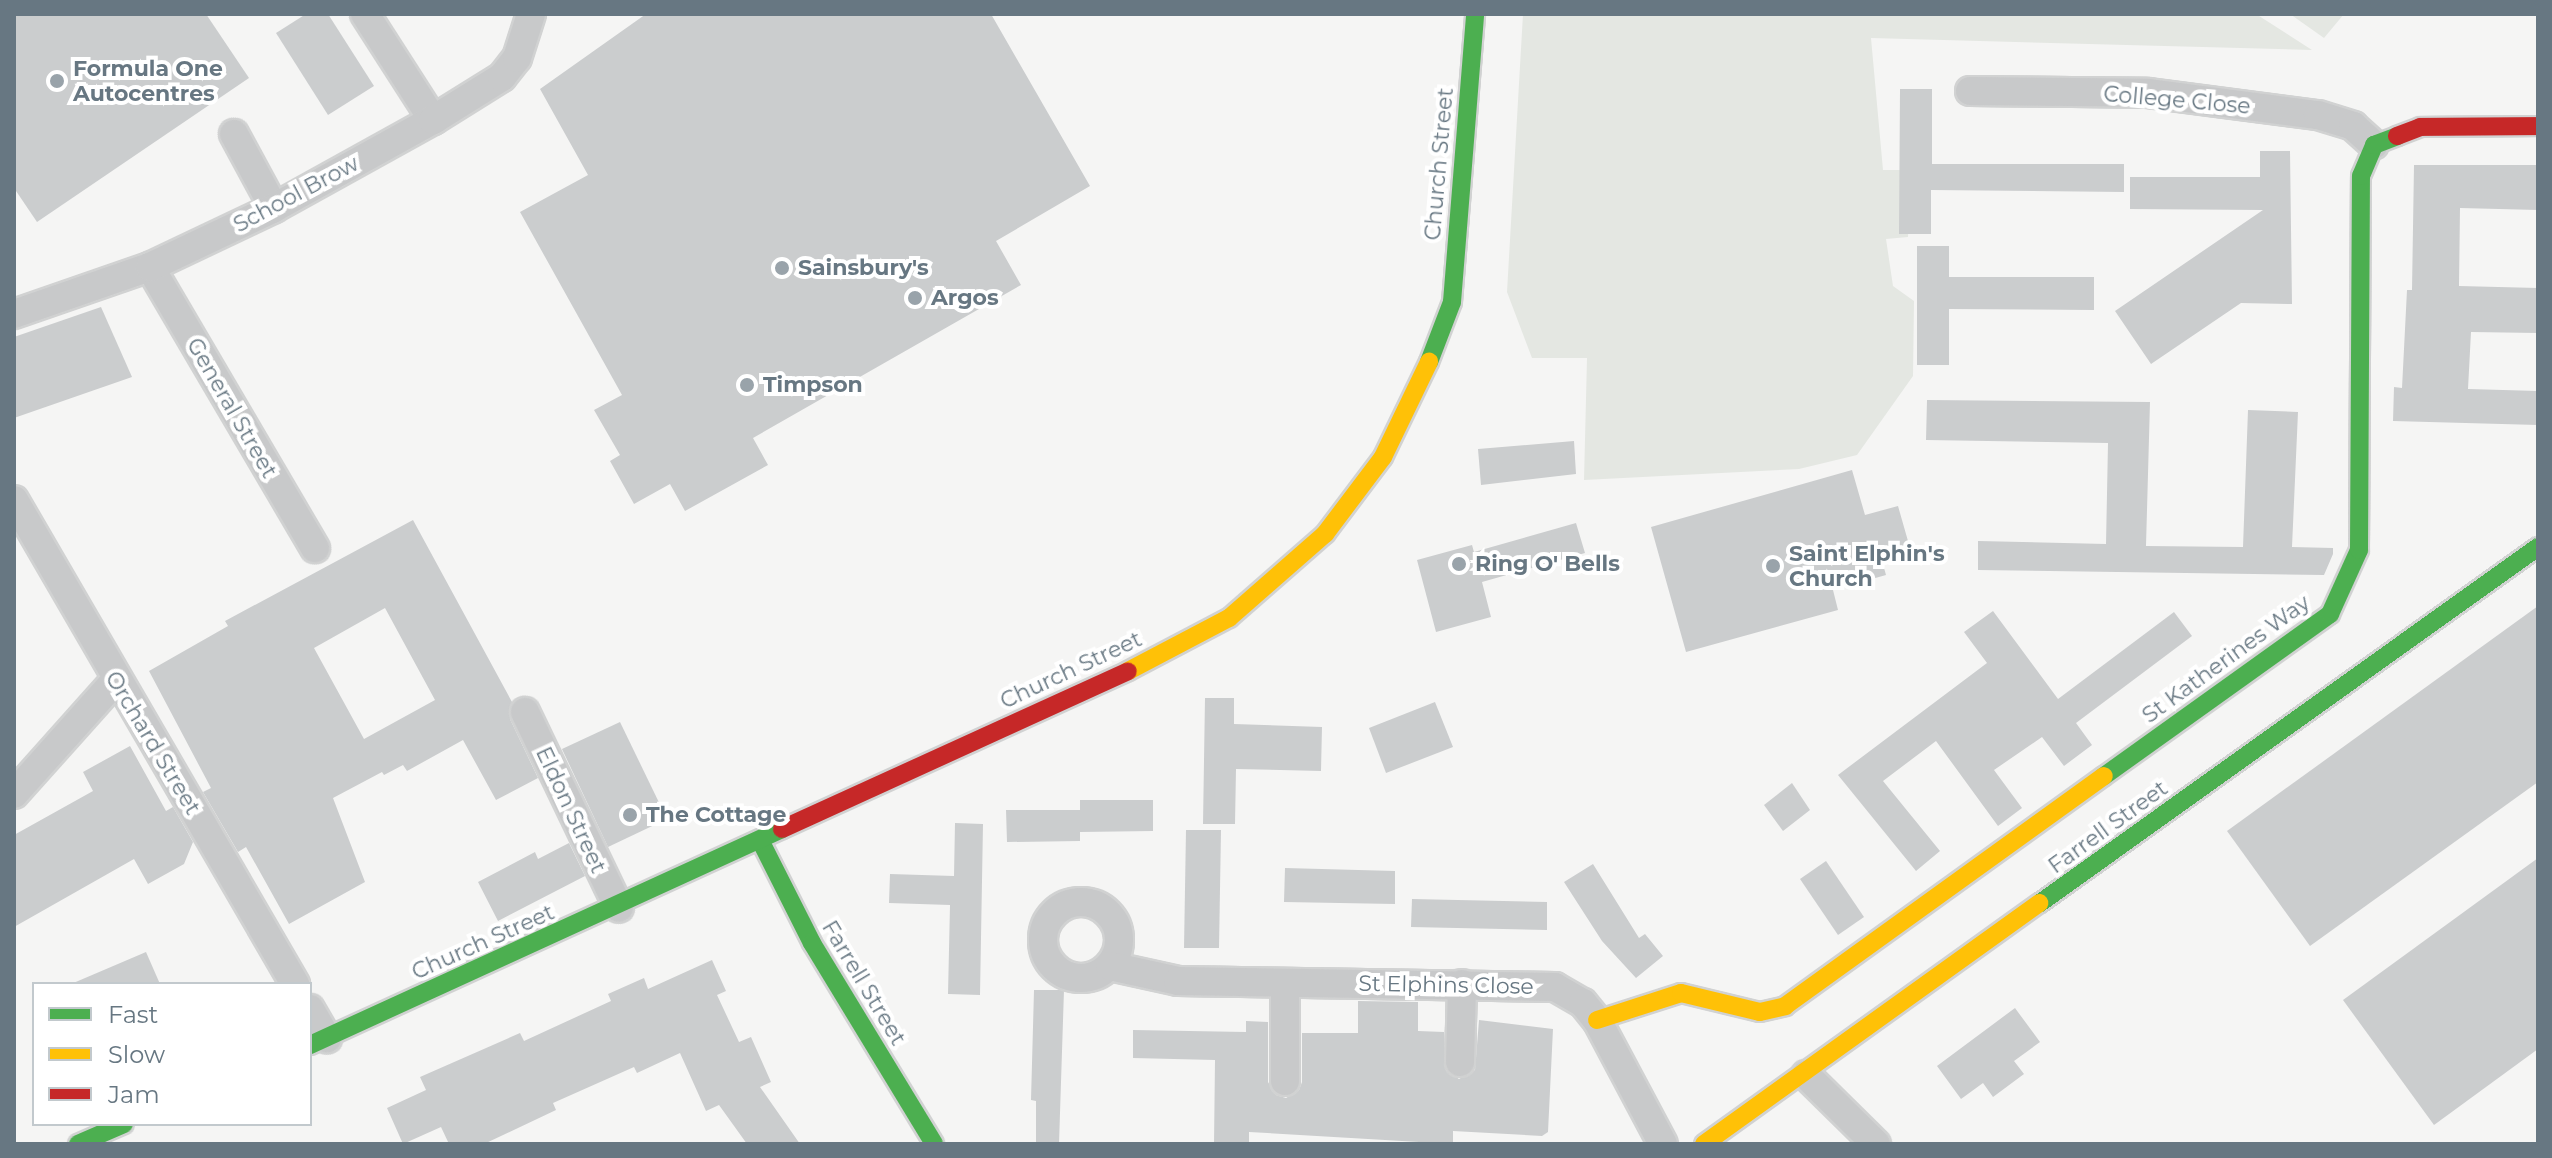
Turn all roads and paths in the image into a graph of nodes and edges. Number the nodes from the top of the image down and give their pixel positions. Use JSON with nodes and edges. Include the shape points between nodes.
{"nodes":[{"id":1,"x":365,"y":14,"type":"edge"},
{"id":2,"x":531,"y":14,"type":"edge"},
{"id":3,"x":1475,"y":14,"type":"edge"},
{"id":4,"x":1970,"y":91,"type":"dead end"},
{"id":5,"x":433,"y":120,"type":"junction"},
{"id":6,"x":2538,"y":126,"type":"edge"},
{"id":7,"x":234,"y":134,"type":"dead end"},
{"id":8,"x":2374,"y":145,"type":"junction"},
{"id":9,"x":274,"y":208,"type":"junction"},
{"id":10,"x":150,"y":267,"type":"junction"},
{"id":11,"x":15,"y":312,"type":"edge"},
{"id":12,"x":14,"y":500,"type":"edge"},
{"id":13,"x":2538,"y":547,"type":"edge"},
{"id":14,"x":315,"y":548,"type":"dead end"},
{"id":15,"x":116,"y":680,"type":"junction"},
{"id":16,"x":525,"y":712,"type":"dead end"},
{"id":17,"x":14,"y":794,"type":"edge"},
{"id":18,"x":761,"y":842,"type":"junction"},
{"id":19,"x":619,"y":908,"type":"junction"},
{"id":20,"x":1110,"y":966,"type":"dead end"},
{"id":21,"x":294,"y":982,"type":"edge"},
{"id":22,"x":1285,"y":983,"type":"junction"},
{"id":23,"x":1462,"y":984,"type":"junction"},
{"id":24,"x":312,"y":1017,"type":"edge"},
{"id":25,"x":1597,"y":1020,"type":"junction"},
{"id":26,"x":318,"y":1041,"type":"edge"},
{"id":27,"x":1460,"y":1062,"type":"dead end"},
{"id":28,"x":1806,"y":1075,"type":"junction"},
{"id":29,"x":1285,"y":1081,"type":"dead end"},
{"id":30,"x":119,"y":1126,"type":"edge"},
{"id":31,"x":78,"y":1144,"type":"edge"},
{"id":32,"x":934,"y":1144,"type":"edge"},
{"id":33,"x":1663,"y":1144,"type":"edge"},
{"id":34,"x":1704,"y":1144,"type":"edge"},
{"id":35,"x":1876,"y":1144,"type":"edge"}],
"edges":[{"from":1,"to":5,"type":"street"},
{"from":2,"to":5,"type":"street","name":"School Brow","via":[[517,58],[502,77]]},
{"from":3,"to":18,"type":"street","name":"Church Street","via":[[1452,302],[1404,419],[1355,499],[1325,534],[1229,618],[1150,661]]},
{"from":4,"to":8,"type":"street","name":"College Close","via":[[2148,93],[2318,115],[2353,126]]},
{"from":5,"to":9,"type":"street","name":"School Brow"},
{"from":6,"to":8,"type":"street","via":[[2420,127]]},
{"from":7,"to":9,"type":"street"},
{"from":8,"to":25,"type":"street","name":"St Katherines Way","via":[[2361,176],[2359,550],[2330,614],[1785,1006],[1760,1012],[1681,993]]},
{"from":9,"to":10,"type":"street","name":"School Brow"},
{"from":10,"to":11,"type":"street","name":"School Brow"},
{"from":10,"to":14,"type":"street","name":"General Street"},
{"from":12,"to":15,"type":"street","name":"Orchard Street"},
{"from":13,"to":28,"type":"street","name":"Farrell Street"},
{"from":15,"to":17,"type":"street"},
{"from":15,"to":21,"type":"street","name":"Orchard Street"},
{"from":16,"to":19,"type":"street","name":"Eldon Street"},
{"from":18,"to":19,"type":"street","name":"Church Street"},
{"from":18,"to":32,"type":"street","name":"Farrell Street","via":[[812,943]]},
{"from":19,"to":26,"type":"street","name":"Church Street"},
{"from":20,"to":22,"type":"street","name":"St Elphins Close","via":[[1178,981]]},
{"from":22,"to":23,"type":"street","name":"St Elphins Close"},
{"from":22,"to":29,"type":"street"},
{"from":23,"to":25,"type":"street","name":"St Elphins Close","via":[[1555,987],[1583,1003]]},
{"from":23,"to":27,"type":"street"},
{"from":24,"to":26,"type":"street"},
{"from":25,"to":33,"type":"street","name":"St Elphins Close"},
{"from":28,"to":34,"type":"street","name":"Farrell Street"},
{"from":28,"to":35,"type":"street"},
{"from":30,"to":31,"type":"street"}]}
